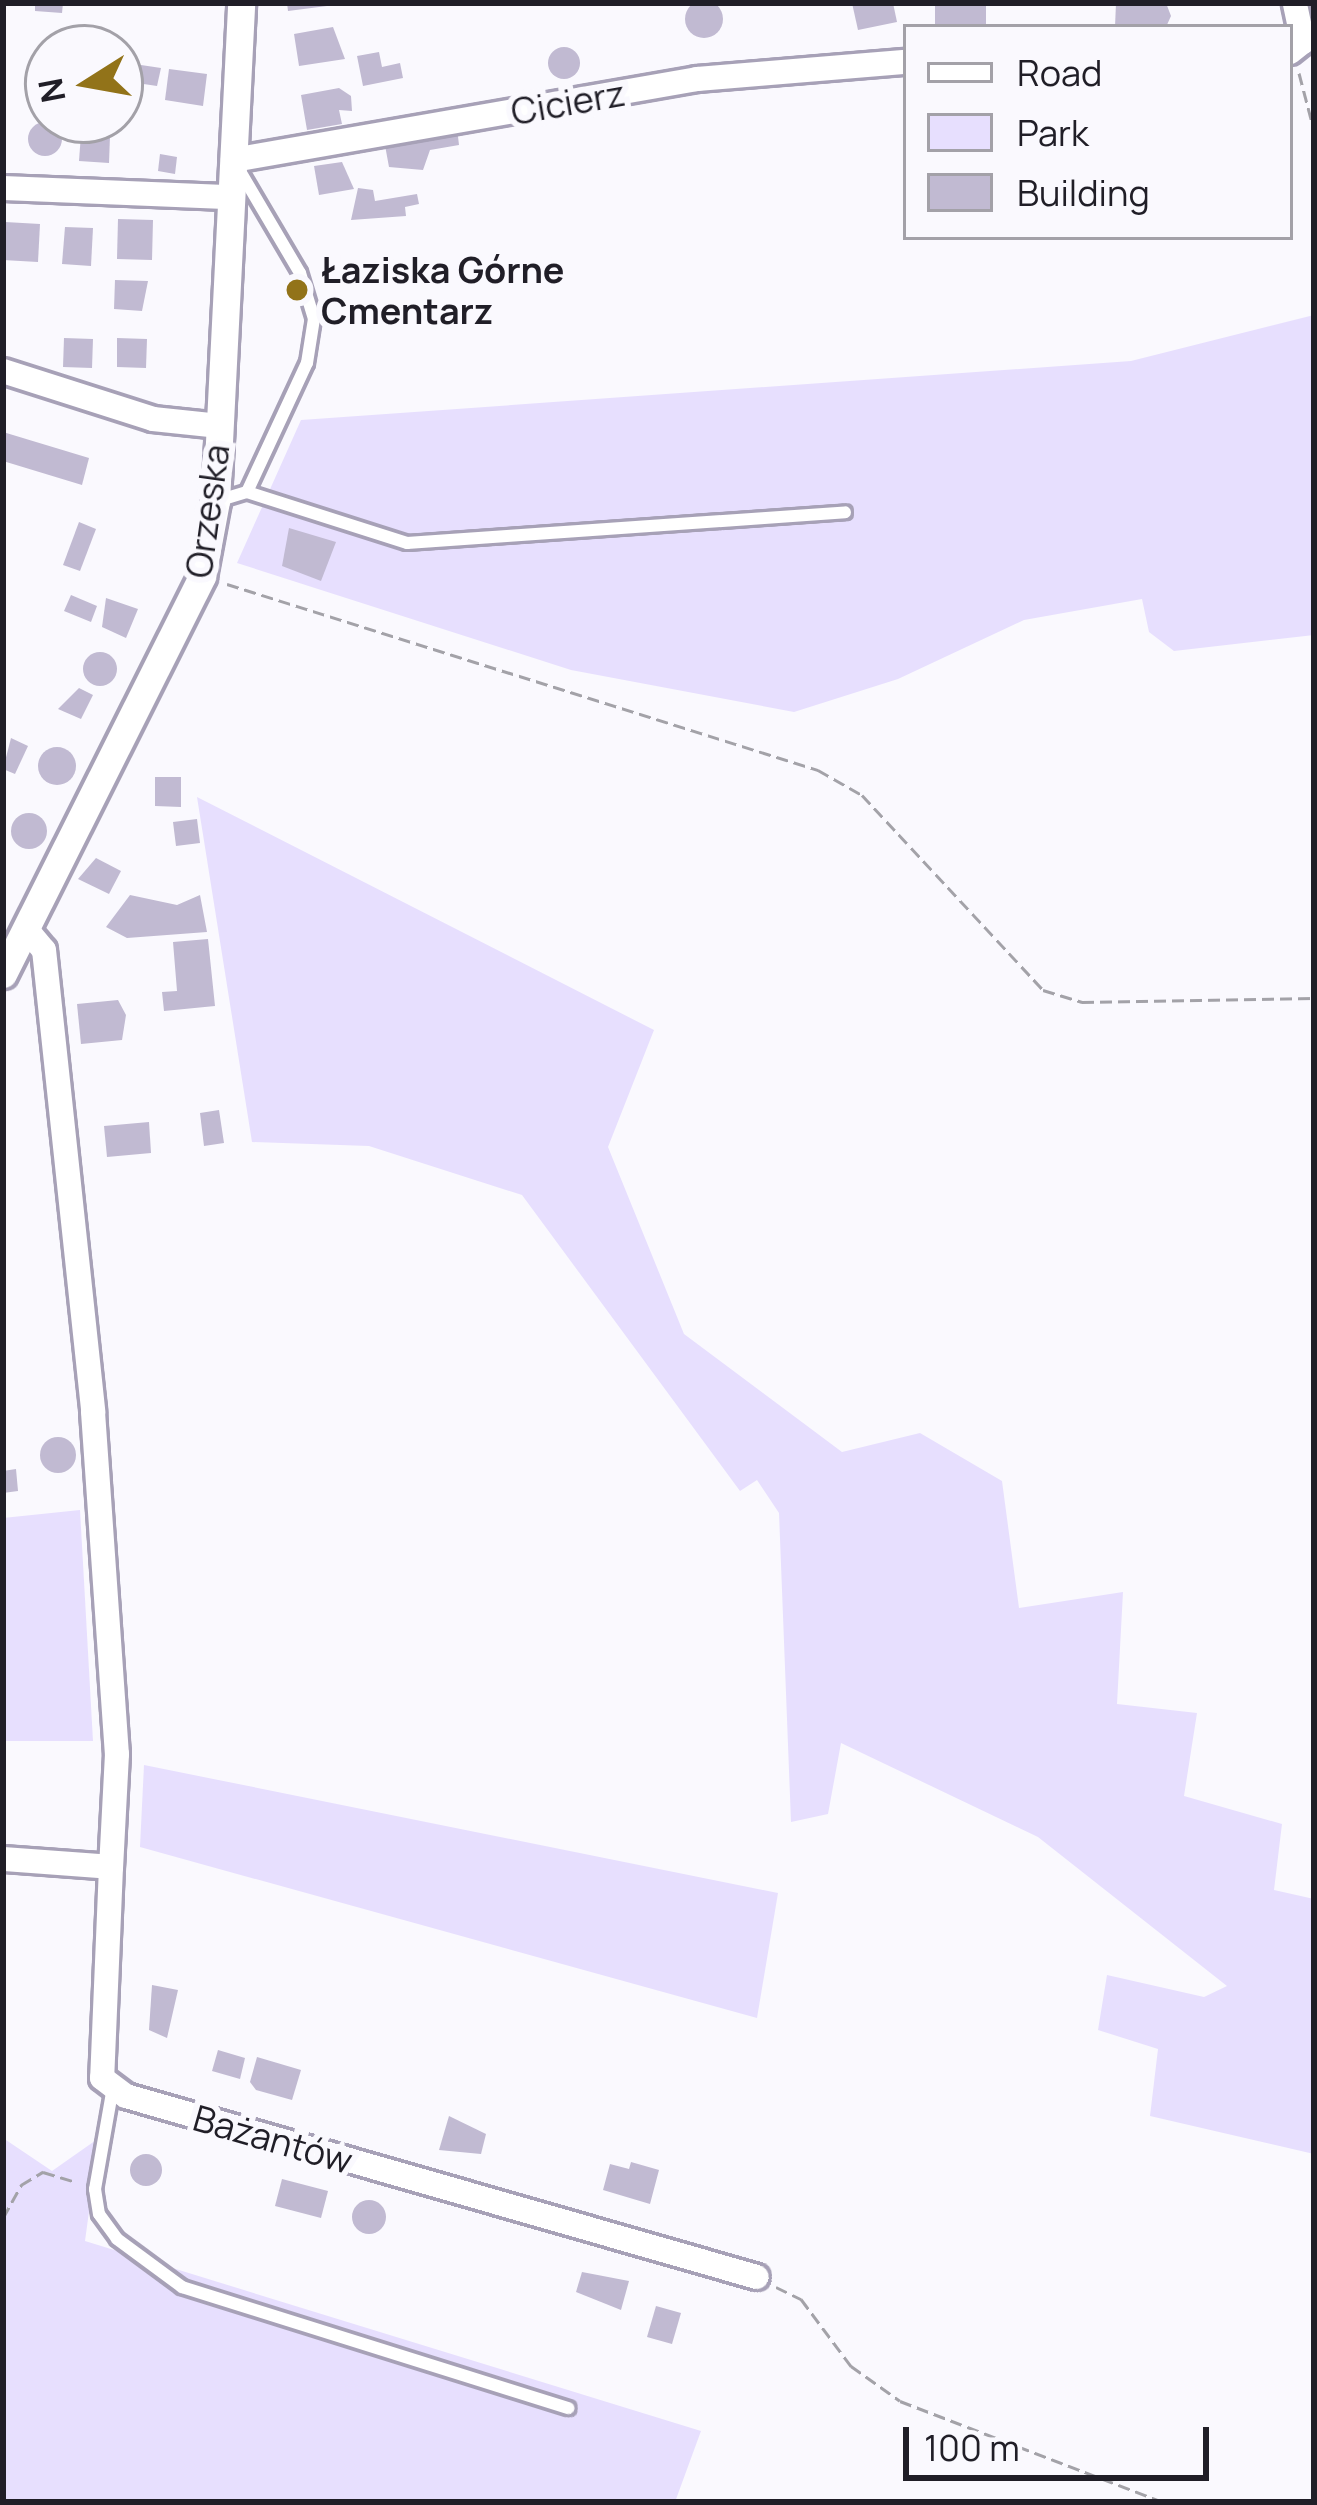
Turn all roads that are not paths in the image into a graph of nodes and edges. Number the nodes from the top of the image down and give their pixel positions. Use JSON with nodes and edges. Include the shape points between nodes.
{"nodes":[{"id":1,"x":241,"y":3,"type":"edge"},
{"id":2,"x":1294,"y":3,"type":"edge"},
{"id":3,"x":1293,"y":50,"type":"edge"},
{"id":4,"x":903,"y":62,"type":"edge"},
{"id":5,"x":233,"y":160,"type":"junction"},
{"id":6,"x":3,"y":188,"type":"edge"},
{"id":7,"x":232,"y":197,"type":"junction"},
{"id":8,"x":3,"y":371,"type":"edge"},
{"id":9,"x":220,"y":426,"type":"junction"},
{"id":10,"x":247,"y":492,"type":"junction"},
{"id":11,"x":216,"y":501,"type":"junction"},
{"id":12,"x":845,"y":512,"type":"dead end"},
{"id":13,"x":27,"y":930,"type":"junction"},
{"id":14,"x":3,"y":974,"type":"edge"},
{"id":15,"x":3,"y":1858,"type":"edge"},
{"id":16,"x":111,"y":1867,"type":"junction"},
{"id":17,"x":113,"y":2086,"type":"junction"},
{"id":18,"x":757,"y":2277,"type":"road end"},
{"id":19,"x":568,"y":2408,"type":"dead end"}],
"edges":[{"from":1,"to":5,"type":"street","name":"Orzeska"},
{"from":2,"to":3,"type":"street","via":[[1303,42]]},
{"from":4,"to":5,"type":"street","name":"Cicierz","via":[[697,80]]},
{"from":5,"to":7,"type":"street","name":"Orzeska"},
{"from":5,"to":10,"type":"lane","via":[[249,175],[300,273],[314,319],[307,363]]},
{"from":6,"to":7,"type":"street"},
{"from":7,"to":9,"type":"street","name":"Orzeska"},
{"from":8,"to":9,"type":"street","via":[[153,418]]},
{"from":9,"to":11,"type":"street","name":"Orzeska"},
{"from":10,"to":11,"type":"lane"},
{"from":10,"to":12,"type":"lane","via":[[407,543]]},
{"from":11,"to":13,"type":"street","name":"Orzeska","via":[[202,576]]},
{"from":13,"to":14,"type":"street","name":"Orzeska"},
{"from":13,"to":16,"type":"street","via":[[44,950],[89,1365],[117,1754]]},
{"from":15,"to":16,"type":"street"},
{"from":16,"to":17,"type":"street","via":[[101,2041],[102,2078]]},
{"from":17,"to":18,"type":"street","name":"Bażantów"},
{"from":17,"to":19,"type":"lane","via":[[95,2189],[99,2214],[117,2239],[182,2287]]}]}
